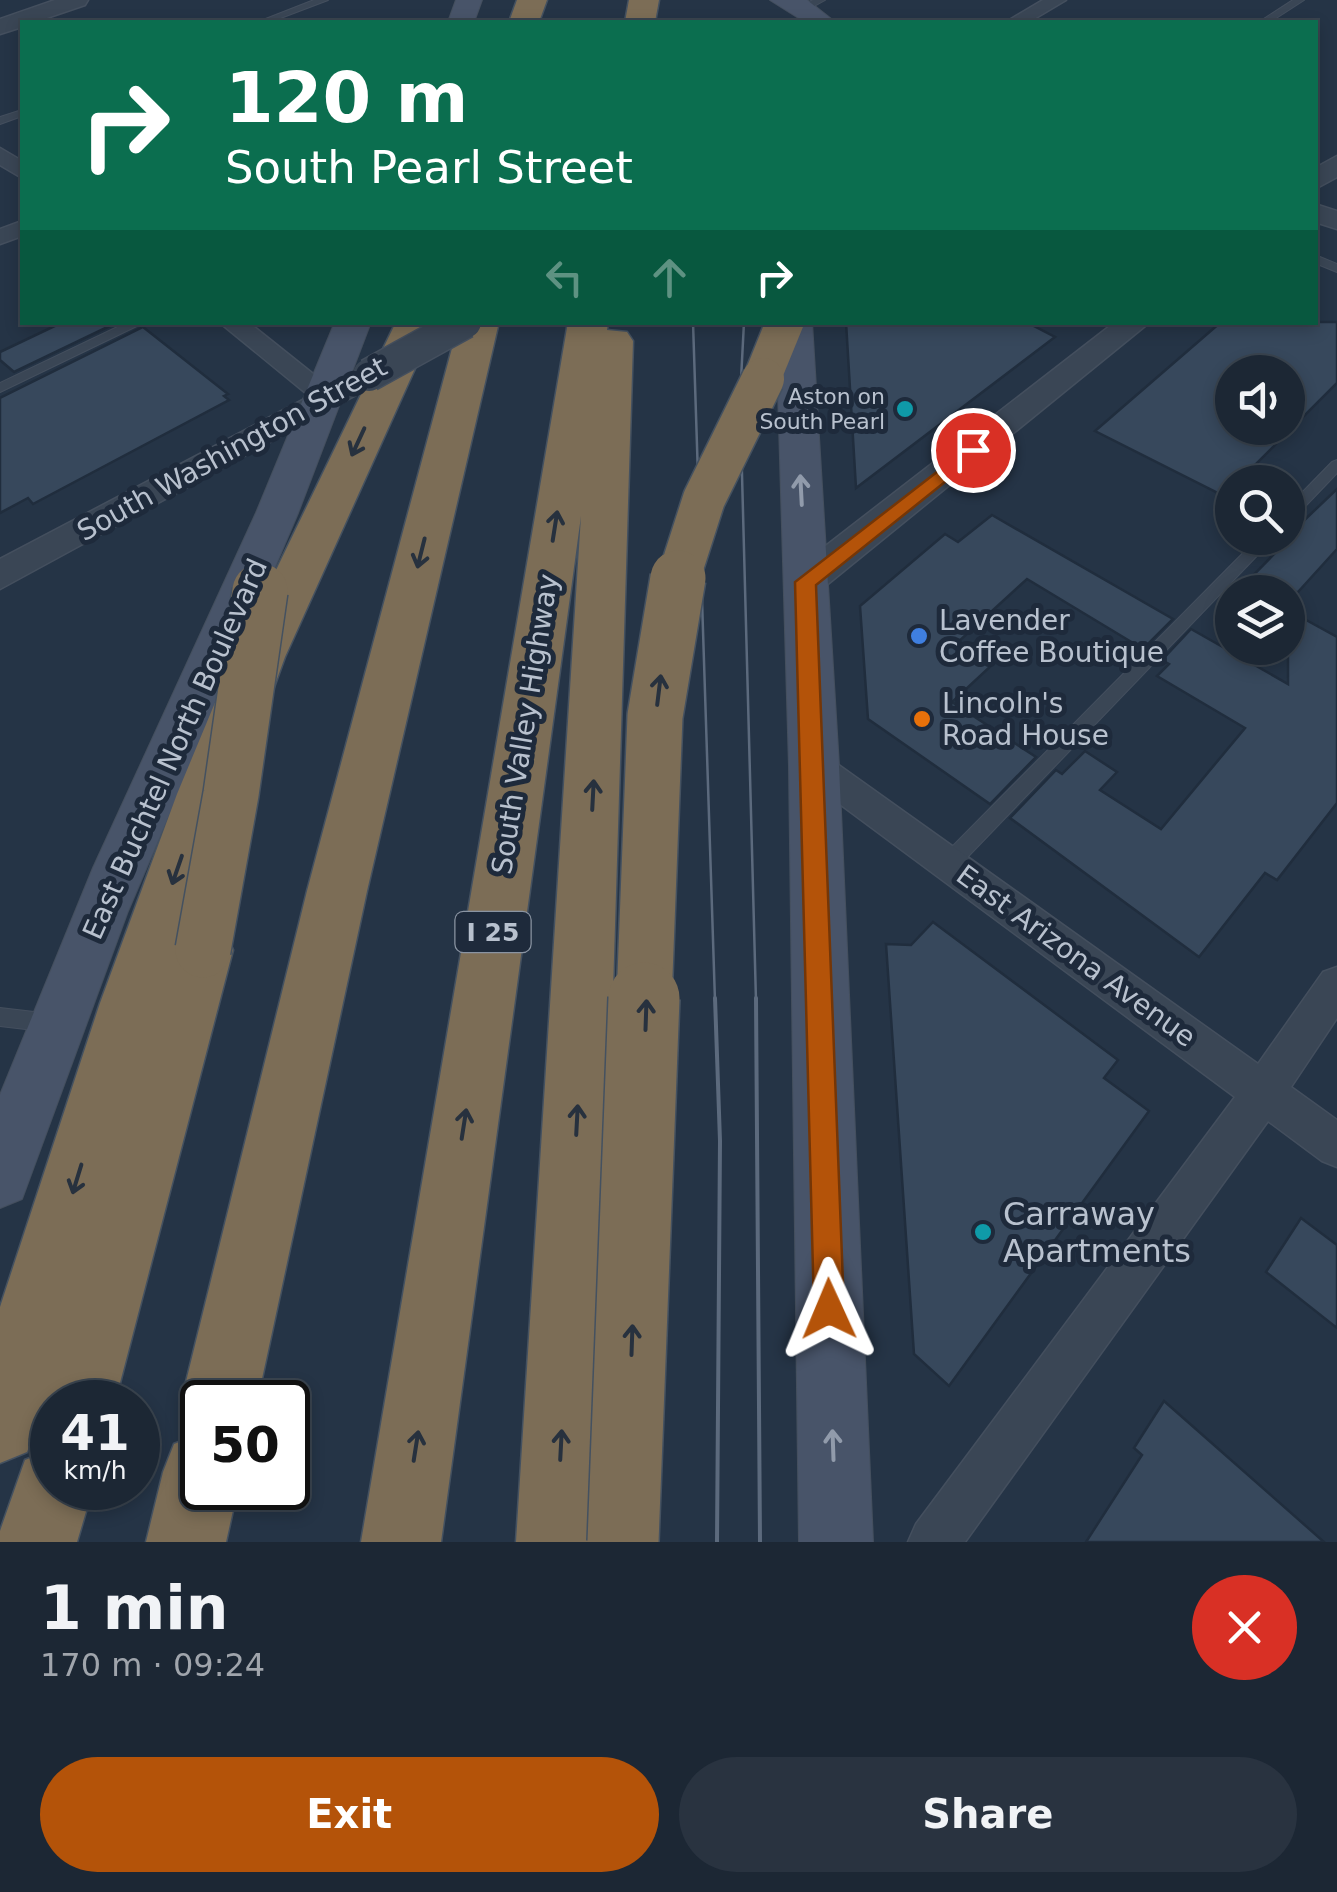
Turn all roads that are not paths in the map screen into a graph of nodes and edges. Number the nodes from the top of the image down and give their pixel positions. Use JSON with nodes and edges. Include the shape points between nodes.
{"nodes":[{"id":1,"x":78,"y":0,"type":"edge"},
{"id":2,"x":323,"y":0,"type":"edge"},
{"id":3,"x":1057,"y":0,"type":"edge"},
{"id":4,"x":1299,"y":0,"type":"edge"},
{"id":5,"x":806,"y":6,"type":"edge"},
{"id":6,"x":268,"y":20,"type":"edge"},
{"id":7,"x":836,"y":20,"type":"edge"},
{"id":8,"x":1020,"y":20,"type":"edge"},
{"id":9,"x":1267,"y":20,"type":"edge"},
{"id":10,"x":0,"y":26,"type":"edge"},
{"id":11,"x":134,"y":325,"type":"edge"},
{"id":12,"x":235,"y":325,"type":"edge"},
{"id":13,"x":352,"y":325,"type":"edge"},
{"id":14,"x":415,"y":325,"type":"edge"},
{"id":15,"x":459,"y":325,"type":"edge"},
{"id":16,"x":478,"y":325,"type":"edge"},
{"id":17,"x":588,"y":325,"type":"edge"},
{"id":18,"x":614,"y":325,"type":"edge"},
{"id":19,"x":792,"y":325,"type":"edge"},
{"id":20,"x":793,"y":325,"type":"edge"},
{"id":21,"x":1131,"y":325,"type":"edge"},
{"id":22,"x":0,"y":388,"type":"edge"},
{"id":23,"x":328,"y":397,"type":"junction"},
{"id":24,"x":1337,"y":465,"type":"edge"},
{"id":25,"x":1305,"y":498,"type":"edge"},
{"id":26,"x":274,"y":529,"type":"junction"},
{"id":27,"x":1249,"y":555,"type":"edge"},
{"id":28,"x":0,"y":576,"type":"edge"},
{"id":29,"x":806,"y":582,"type":"junction"},
{"id":30,"x":814,"y":766,"type":"junction"},
{"id":31,"x":948,"y":864,"type":"junction"},
{"id":32,"x":1337,"y":985,"type":"edge"},
{"id":33,"x":0,"y":1016,"type":"edge"},
{"id":34,"x":57,"y":1024,"type":"junction"},
{"id":35,"x":1262,"y":1092,"type":"junction"},
{"id":36,"x":1337,"y":1146,"type":"edge"},
{"id":37,"x":0,"y":1178,"type":"edge"},
{"id":38,"x":83,"y":1380,"type":"edge"},
{"id":39,"x":223,"y":1380,"type":"edge"},
{"id":40,"x":0,"y":1425,"type":"edge"},
{"id":41,"x":46,"y":1510,"type":"edge"},
{"id":42,"x":193,"y":1510,"type":"edge"},
{"id":43,"x":37,"y":1542,"type":"edge"},
{"id":44,"x":186,"y":1542,"type":"edge"},
{"id":45,"x":401,"y":1542,"type":"edge"},
{"id":46,"x":556,"y":1542,"type":"edge"},
{"id":47,"x":624,"y":1542,"type":"edge"},
{"id":48,"x":836,"y":1542,"type":"edge"},
{"id":49,"x":934,"y":1542,"type":"edge"}],
"edges":[{"from":1,"to":10,"type":"street"},
{"from":2,"to":6,"type":"lane"},
{"from":3,"to":8,"type":"street"},
{"from":4,"to":9,"type":"lane"},
{"from":5,"to":7,"type":"street"},
{"from":11,"to":22,"type":"lane"},
{"from":12,"to":23,"type":"street"},
{"from":13,"to":23,"type":"main road","name":"East Buchtel North Boulevard"},
{"from":14,"to":40,"type":"highway","one_way":true,"via":[[213,773],[150,949]]},
{"from":15,"to":23,"type":"street","name":"South Washington Street","bridge":true},
{"from":16,"to":39,"type":"highway","one_way":true},
{"from":45,"to":17,"type":"highway","name":"South Valley Highway","number":"I 25","one_way":true},
{"from":46,"to":18,"type":"highway","one_way":true},
{"from":47,"to":19,"type":"highway","one_way":true,"bridge":true,"via":[[658,699],[690,538],[729,443]]},
{"from":29,"to":20,"type":"main road","one_way":true},
{"from":21,"to":29,"type":"street"},
{"from":23,"to":26,"type":"main road","name":"East Buchtel North Boulevard"},
{"from":23,"to":28,"type":"street","name":"South Washington Street"},
{"from":24,"to":25,"type":"lane"},
{"from":26,"to":34,"type":"main road","name":"East Buchtel North Boulevard","via":[[138,822]]},
{"from":26,"to":38,"type":"highway","bridge":true,"via":[[203,950]]},
{"from":27,"to":31,"type":"lane"},
{"from":29,"to":30,"type":"main road"},
{"from":30,"to":31,"type":"street","name":"East Arizona Avenue"},
{"from":48,"to":30,"type":"main road","one_way":true},
{"from":31,"to":35,"type":"street","name":"East Arizona Avenue"},
{"from":32,"to":35,"type":"street"},
{"from":33,"to":34,"type":"lane"},
{"from":34,"to":37,"type":"main road","name":"East Buchtel North Boulevard"},
{"from":35,"to":36,"type":"street","name":"East Arizona Avenue"},
{"from":35,"to":49,"type":"street"},
{"from":41,"to":43,"type":"highway"},
{"from":42,"to":44,"type":"highway"}]}
